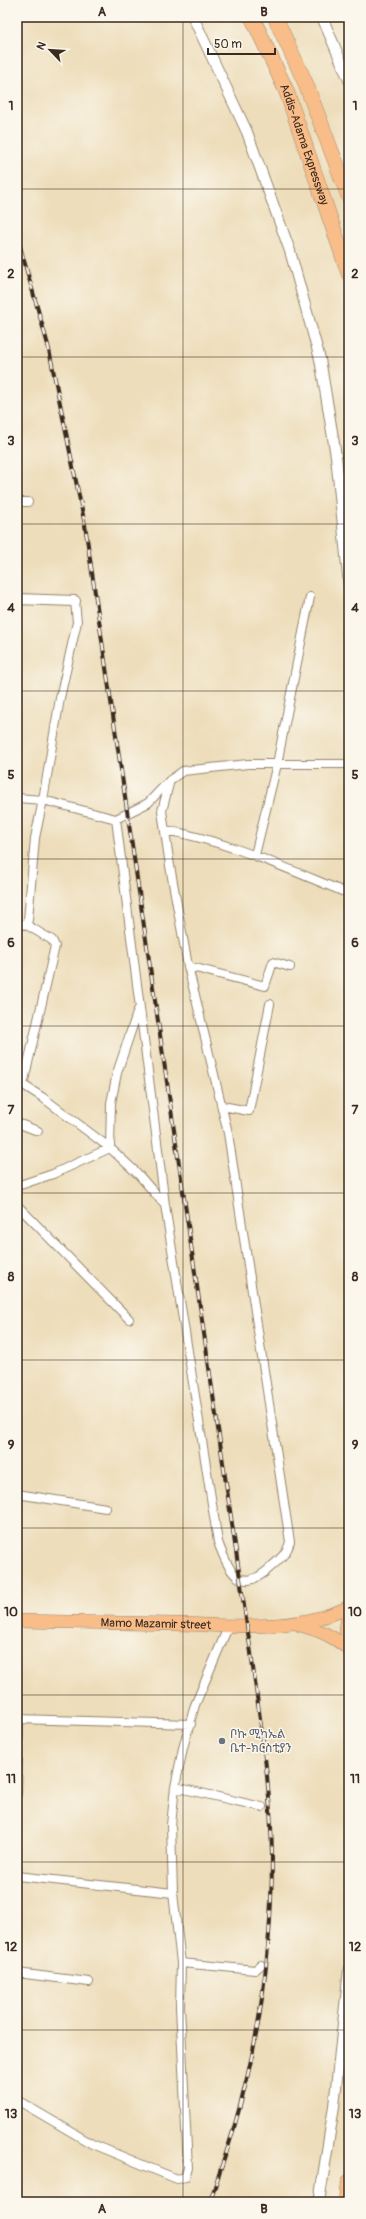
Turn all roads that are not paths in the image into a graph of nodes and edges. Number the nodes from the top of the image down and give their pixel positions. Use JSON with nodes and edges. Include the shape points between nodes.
{"nodes":[{"id":1,"x":193,"y":17,"type":"edge"},
{"id":2,"x":252,"y":17,"type":"edge"},
{"id":3,"x":275,"y":17,"type":"edge"},
{"id":4,"x":322,"y":17,"type":"edge"},
{"id":5,"x":349,"y":80,"type":"edge"},
{"id":6,"x":349,"y":197,"type":"edge"},
{"id":7,"x":349,"y":274,"type":"edge"},
{"id":8,"x":17,"y":502,"type":"edge"},
{"id":9,"x":28,"y":502,"type":"dead end"},
{"id":10,"x":349,"y":586,"type":"edge"},
{"id":11,"x":310,"y":597,"type":"dead end"},
{"id":12,"x":17,"y":599,"type":"edge"},
{"id":13,"x":75,"y":600,"type":"joint"},
{"id":14,"x":277,"y":764,"type":"junction"},
{"id":15,"x":349,"y":764,"type":"edge"},
{"id":16,"x":170,"y":780,"type":"junction"},
{"id":17,"x":17,"y":798,"type":"edge"},
{"id":18,"x":43,"y":800,"type":"junction"},
{"id":19,"x":116,"y":819,"type":"junction"},
{"id":20,"x":165,"y":830,"type":"junction"},
{"id":21,"x":255,"y":855,"type":"junction"},
{"id":22,"x":342,"y":891,"type":"dead end"},
{"id":23,"x":21,"y":925,"type":"edge"},
{"id":24,"x":188,"y":966,"type":"junction"},
{"id":25,"x":290,"y":967,"type":"dead end"},
{"id":26,"x":270,"y":1004,"type":"dead end"},
{"id":27,"x":139,"y":1006,"type":"junction"},
{"id":28,"x":19,"y":1083,"type":"edge"},
{"id":29,"x":222,"y":1106,"type":"junction"},
{"id":30,"x":17,"y":1123,"type":"edge"},
{"id":31,"x":38,"y":1131,"type":"dead end"},
{"id":32,"x":110,"y":1148,"type":"junction"},
{"id":33,"x":17,"y":1186,"type":"edge"},
{"id":34,"x":165,"y":1205,"type":"junction"},
{"id":35,"x":17,"y":1206,"type":"edge"},
{"id":36,"x":129,"y":1319,"type":"dead end"},
{"id":37,"x":17,"y":1494,"type":"edge"},
{"id":38,"x":106,"y":1508,"type":"dead end"},
{"id":39,"x":349,"y":1608,"type":"edge"},
{"id":40,"x":17,"y":1621,"type":"edge"},
{"id":41,"x":296,"y":1624,"type":"junction"},
{"id":42,"x":229,"y":1625,"type":"junction"},
{"id":43,"x":349,"y":1649,"type":"edge"},
{"id":44,"x":18,"y":1720,"type":"edge"},
{"id":45,"x":191,"y":1724,"type":"junction"},
{"id":46,"x":175,"y":1787,"type":"junction"},
{"id":47,"x":17,"y":1794,"type":"edge"},
{"id":48,"x":262,"y":1807,"type":"dead end"},
{"id":49,"x":17,"y":1876,"type":"edge"},
{"id":50,"x":173,"y":1892,"type":"junction"},
{"id":51,"x":181,"y":1963,"type":"junction"},
{"id":52,"x":261,"y":1965,"type":"dead end"},
{"id":53,"x":349,"y":1969,"type":"edge"},
{"id":54,"x":17,"y":1973,"type":"edge"},
{"id":55,"x":89,"y":1982,"type":"dead end"},
{"id":56,"x":17,"y":2100,"type":"edge"},
{"id":57,"x":349,"y":2182,"type":"edge"},
{"id":58,"x":319,"y":2202,"type":"edge"},
{"id":59,"x":346,"y":2202,"type":"edge"}],
"edges":[{"from":1,"to":10,"type":"street","via":[[247,132],[290,251],[310,320],[320,359],[336,456]]},
{"from":2,"to":7,"type":"highway","name":"Addis-Adama Expressway","via":[[286,90]]},
{"from":3,"to":6,"type":"highway","name":"Addis-Adama Expressway","via":[[305,82]]},
{"from":4,"to":5,"type":"street"},
{"from":8,"to":9,"type":"street"},
{"from":11,"to":14,"type":"street"},
{"from":12,"to":13,"type":"street"},
{"from":13,"to":18,"type":"street","via":[[77,622],[60,698]]},
{"from":14,"to":15,"type":"street"},
{"from":14,"to":16,"type":"street","via":[[248,764],[183,771]]},
{"from":14,"to":21,"type":"street"},
{"from":16,"to":19,"type":"street","via":[[148,803]]},
{"from":16,"to":20,"type":"street","via":[[162,811]]},
{"from":17,"to":18,"type":"street"},
{"from":18,"to":19,"type":"street"},
{"from":18,"to":23,"type":"street","via":[[35,838],[28,920]]},
{"from":19,"to":27,"type":"street"},
{"from":20,"to":21,"type":"street","via":[[198,836]]},
{"from":20,"to":24,"type":"street"},
{"from":21,"to":22,"type":"street"},
{"from":23,"to":28,"type":"street","via":[[52,940],[55,946]]},
{"from":24,"to":25,"type":"street","via":[[265,986],[273,962]]},
{"from":24,"to":29,"type":"street"},
{"from":26,"to":29,"type":"street","via":[[249,1111]]},
{"from":27,"to":32,"type":"street","via":[[117,1073],[111,1103]]},
{"from":27,"to":34,"type":"street"},
{"from":28,"to":32,"type":"street"},
{"from":29,"to":34,"type":"street","via":[[290,1542],[287,1552],[261,1577],[248,1580],[239,1578],[227,1567],[218,1542]]},
{"from":30,"to":31,"type":"street"},
{"from":32,"to":33,"type":"street","via":[[53,1174]]},
{"from":32,"to":34,"type":"street","via":[[138,1174]]},
{"from":35,"to":36,"type":"street"},
{"from":37,"to":38,"type":"street"},
{"from":39,"to":41,"type":"main road"},
{"from":39,"to":43,"type":"main road","via":[[346,1628]]},
{"from":40,"to":42,"type":"main road","name":"Mamo Mazamir street"},
{"from":41,"to":42,"type":"main road","name":"Mamo Mazamir street"},
{"from":41,"to":43,"type":"main road","via":[[333,1636]]},
{"from":42,"to":45,"type":"street","via":[[195,1705]]},
{"from":44,"to":45,"type":"street"},
{"from":44,"to":47,"type":"street"},
{"from":45,"to":46,"type":"street"},
{"from":46,"to":48,"type":"street"},
{"from":46,"to":50,"type":"street","via":[[172,1825]]},
{"from":49,"to":50,"type":"street"},
{"from":50,"to":51,"type":"street"},
{"from":51,"to":52,"type":"street","via":[[255,1970]]},
{"from":51,"to":56,"type":"street","via":[[180,2007],[188,2168],[185,2177],[177,2179],[92,2144]]},
{"from":53,"to":58,"type":"street","via":[[334,2106]]},
{"from":54,"to":55,"type":"street"},
{"from":57,"to":59,"type":"highway"}]}
